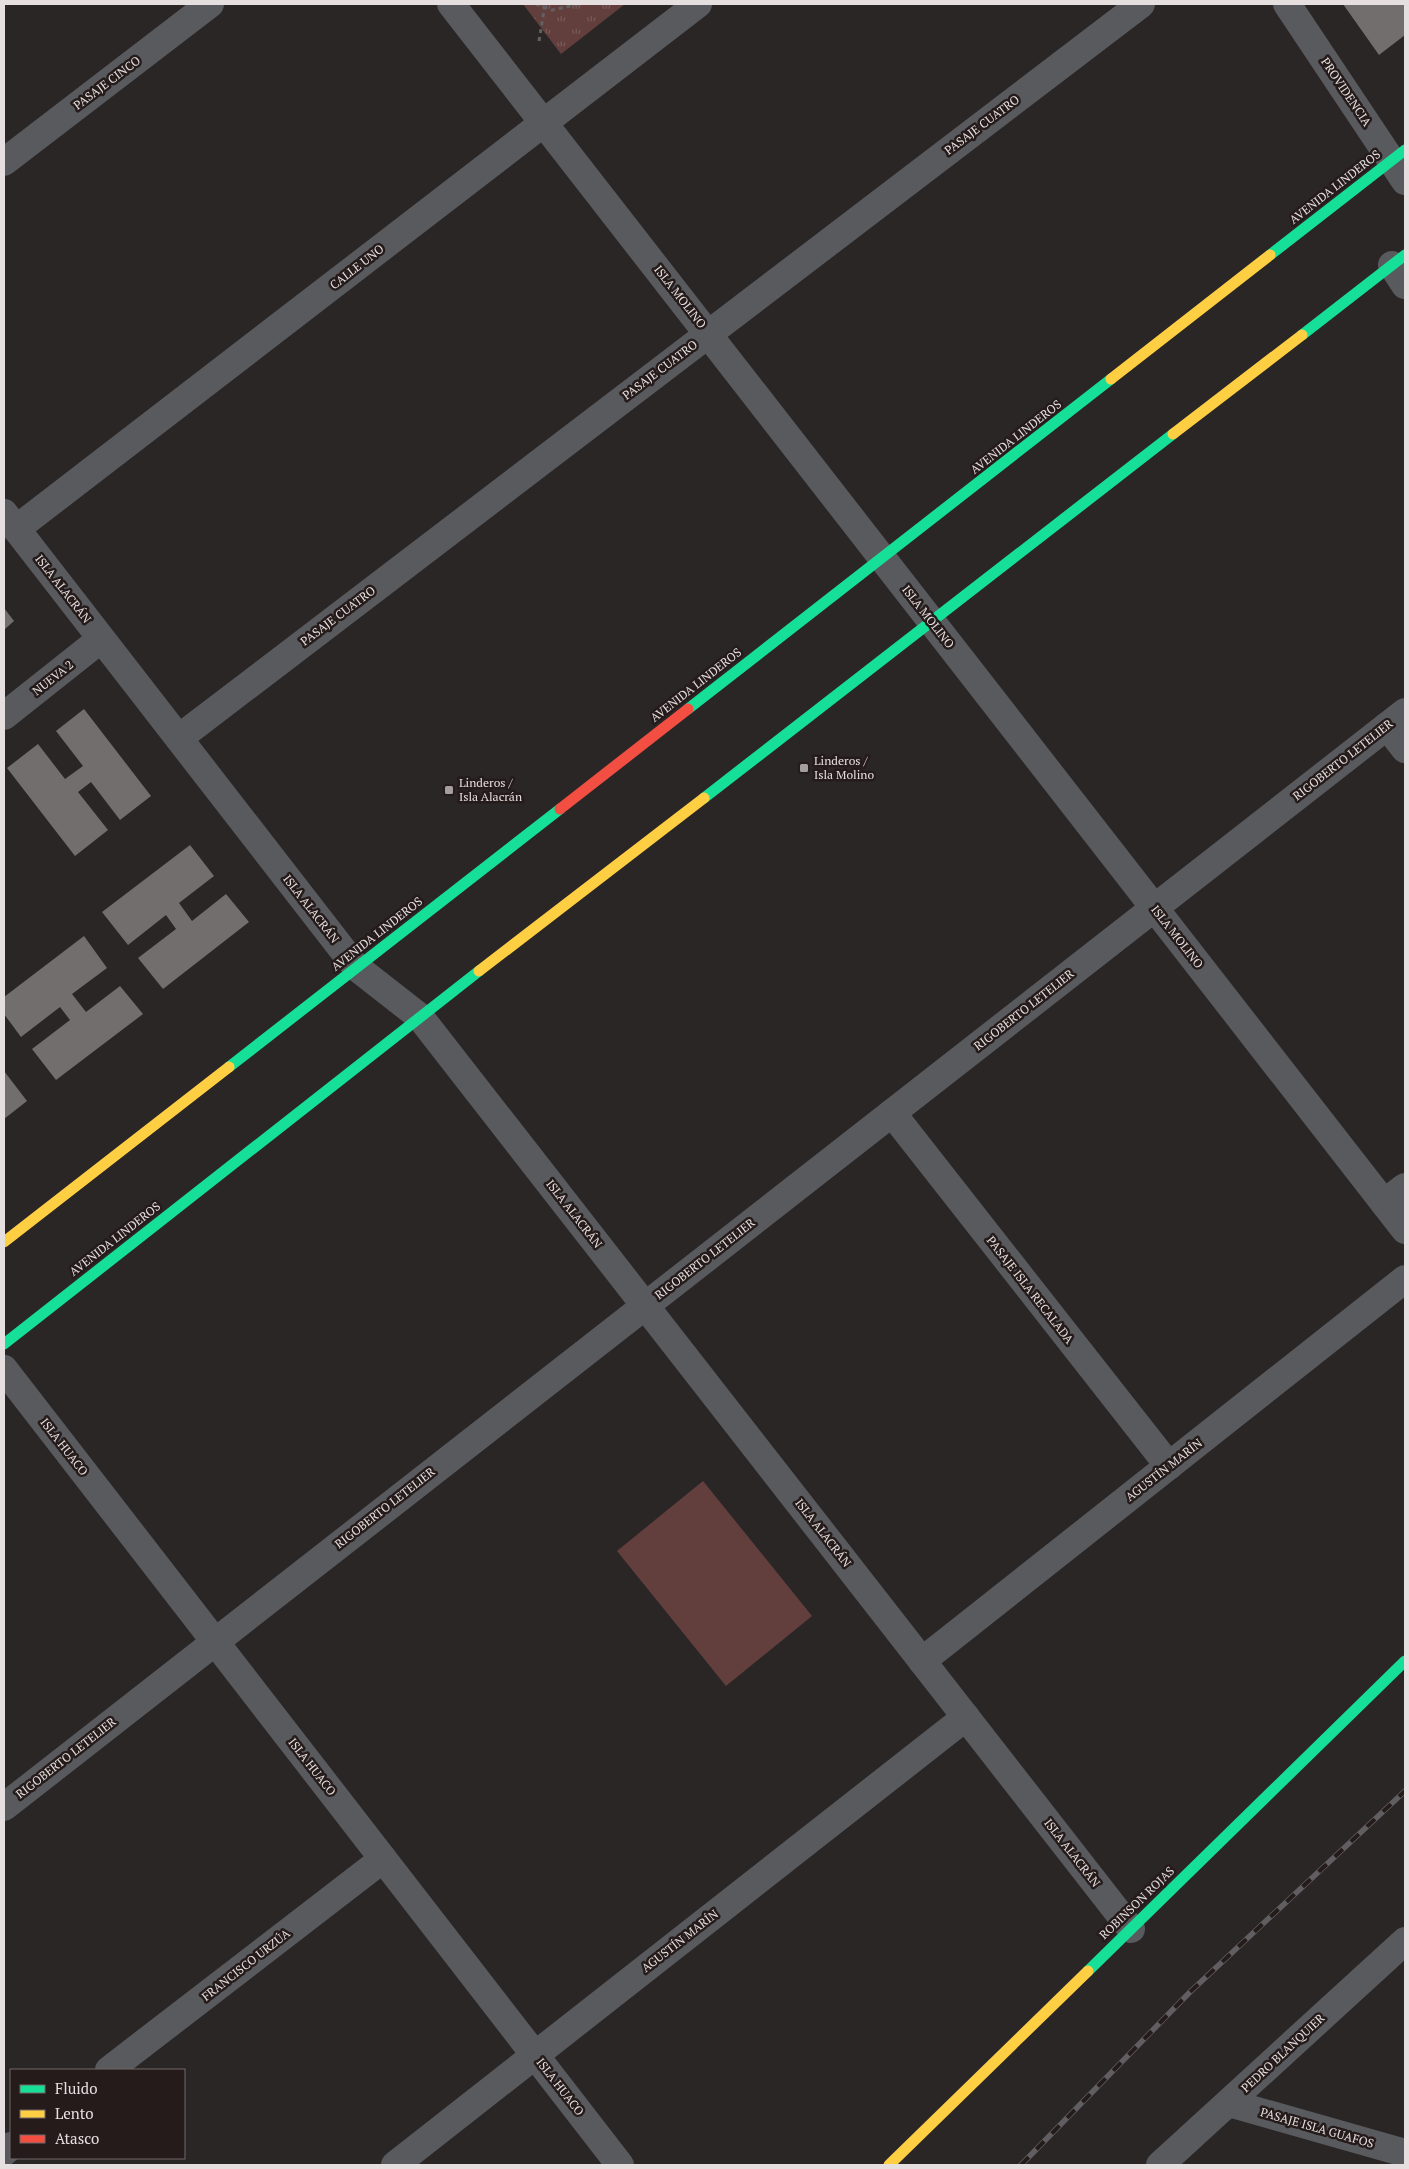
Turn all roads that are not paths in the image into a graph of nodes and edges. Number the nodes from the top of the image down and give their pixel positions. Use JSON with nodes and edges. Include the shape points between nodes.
{"nodes":[{"id":1,"x":210,"y":4,"type":"edge"},
{"id":2,"x":451,"y":4,"type":"edge"},
{"id":3,"x":698,"y":4,"type":"edge"},
{"id":4,"x":1142,"y":4,"type":"edge"},
{"id":5,"x":1287,"y":4,"type":"edge"},
{"id":6,"x":544,"y":123,"type":"junction"},
{"id":7,"x":4,"y":162,"type":"edge"},
{"id":8,"x":1401,"y":164,"type":"edge"},
{"id":9,"x":1401,"y":268,"type":"edge"},
{"id":10,"x":708,"y":334,"type":"junction"},
{"id":11,"x":10,"y":521,"type":"edge"},
{"id":12,"x":882,"y":558,"type":"junction"},
{"id":13,"x":932,"y":622,"type":"junction"},
{"id":14,"x":102,"y":639,"type":"junction"},
{"id":15,"x":4,"y":716,"type":"edge"},
{"id":16,"x":1396,"y":719,"type":"edge"},
{"id":17,"x":179,"y":738,"type":"junction"},
{"id":18,"x":1405,"y":749,"type":"edge"},
{"id":19,"x":1154,"y":908,"type":"junction"},
{"id":20,"x":356,"y":967,"type":"junction"},
{"id":21,"x":420,"y":1017,"type":"junction"},
{"id":22,"x":892,"y":1113,"type":"junction"},
{"id":23,"x":1405,"y":1187,"type":"edge"},
{"id":24,"x":1384,"y":1203,"type":"junction"},
{"id":25,"x":1405,"y":1230,"type":"edge"},
{"id":26,"x":4,"y":1242,"type":"edge"},
{"id":27,"x":1405,"y":1279,"type":"edge"},
{"id":28,"x":645,"y":1306,"type":"junction"},
{"id":29,"x":4,"y":1344,"type":"edge"},
{"id":30,"x":4,"y":1368,"type":"edge"},
{"id":31,"x":1169,"y":1466,"type":"junction"},
{"id":32,"x":215,"y":1641,"type":"junction"},
{"id":33,"x":922,"y":1661,"type":"junction"},
{"id":34,"x":1405,"y":1662,"type":"edge"},
{"id":35,"x":966,"y":1717,"type":"junction"},
{"id":36,"x":4,"y":1807,"type":"edge"},
{"id":37,"x":383,"y":1859,"type":"junction"},
{"id":38,"x":1131,"y":1929,"type":"junction"},
{"id":39,"x":1405,"y":1941,"type":"edge"},
{"id":40,"x":535,"y":2055,"type":"junction"},
{"id":41,"x":110,"y":2069,"type":"edge"},
{"id":42,"x":1229,"y":2103,"type":"junction"},
{"id":43,"x":1405,"y":2153,"type":"edge"},
{"id":44,"x":395,"y":2165,"type":"edge"},
{"id":45,"x":620,"y":2165,"type":"edge"},
{"id":46,"x":889,"y":2165,"type":"edge"},
{"id":47,"x":1160,"y":2165,"type":"edge"}],
"edges":[{"from":1,"to":7,"type":"street","name":"PASAJE CINCO"},
{"from":2,"to":6,"type":"street","name":"ISLA MOLINO"},
{"from":3,"to":6,"type":"street","name":"CALLE UNO"},
{"from":4,"to":10,"type":"street","name":"PASAJE CUATRO"},
{"from":5,"to":8,"type":"street","name":"PROVIDENCIA"},
{"from":6,"to":10,"type":"street","name":"ISLA MOLINO"},
{"from":6,"to":11,"type":"street","name":"CALLE UNO"},
{"from":8,"to":12,"type":"street","name":"AVENIDA LINDEROS"},
{"from":9,"to":13,"type":"street","name":"AVENIDA LINDEROS"},
{"from":10,"to":12,"type":"street","name":"ISLA MOLINO"},
{"from":10,"to":17,"type":"street","name":"PASAJE CUATRO"},
{"from":11,"to":14,"type":"street","name":"ISLA ALACRÁN"},
{"from":12,"to":13,"type":"street","name":"ISLA MOLINO"},
{"from":12,"to":20,"type":"street","name":"AVENIDA LINDEROS"},
{"from":13,"to":19,"type":"street","name":"ISLA MOLINO"},
{"from":13,"to":21,"type":"street","name":"AVENIDA LINDEROS"},
{"from":14,"to":15,"type":"street","name":"NUEVA 2"},
{"from":14,"to":17,"type":"street","name":"ISLA ALACRÁN"},
{"from":16,"to":18,"type":"street"},
{"from":16,"to":19,"type":"street","name":"RIGOBERTO LETELIER"},
{"from":17,"to":20,"type":"street","name":"ISLA ALACRÁN"},
{"from":19,"to":22,"type":"street","name":"RIGOBERTO LETELIER"},
{"from":19,"to":24,"type":"street","name":"ISLA MOLINO"},
{"from":20,"to":21,"type":"street","name":"ISLA ALACRÁN"},
{"from":20,"to":26,"type":"street","name":"AVENIDA LINDEROS"},
{"from":21,"to":28,"type":"street","name":"ISLA ALACRÁN"},
{"from":21,"to":29,"type":"street","name":"AVENIDA LINDEROS"},
{"from":22,"to":28,"type":"street","name":"RIGOBERTO LETELIER"},
{"from":22,"to":31,"type":"street","name":"PASAJE ISLA RECALADA"},
{"from":23,"to":24,"type":"street"},
{"from":24,"to":25,"type":"street","name":"ISLA MOLINO"},
{"from":27,"to":31,"type":"street","name":"AGUSTÍN MARÍN"},
{"from":28,"to":32,"type":"street","name":"RIGOBERTO LETELIER"},
{"from":28,"to":33,"type":"street","name":"ISLA ALACRÁN"},
{"from":30,"to":32,"type":"street","name":"ISLA HUACO"},
{"from":31,"to":33,"type":"street","name":"AGUSTÍN MARÍN"},
{"from":32,"to":36,"type":"street","name":"RIGOBERTO LETELIER"},
{"from":32,"to":37,"type":"street","name":"ISLA HUACO"},
{"from":33,"to":35,"type":"street","name":"ISLA ALACRÁN"},
{"from":34,"to":38,"type":"street","name":"ROBINSON ROJAS"},
{"from":35,"to":38,"type":"street","name":"ISLA ALACRÁN"},
{"from":35,"to":40,"type":"street","name":"AGUSTÍN MARÍN"},
{"from":37,"to":40,"type":"street","name":"ISLA HUACO"},
{"from":37,"to":41,"type":"street","name":"FRANCISCO URZÚA"},
{"from":38,"to":46,"type":"street","name":"ROBINSON ROJAS"},
{"from":39,"to":42,"type":"street","name":"PEDRO BLANQUIER"},
{"from":40,"to":44,"type":"street","name":"AGUSTÍN MARÍN"},
{"from":40,"to":45,"type":"street","name":"ISLA HUACO"},
{"from":42,"to":43,"type":"street","name":"PASAJE ISLA GUAFOS"},
{"from":42,"to":47,"type":"street","name":"PEDRO BLANQUIER"}]}
